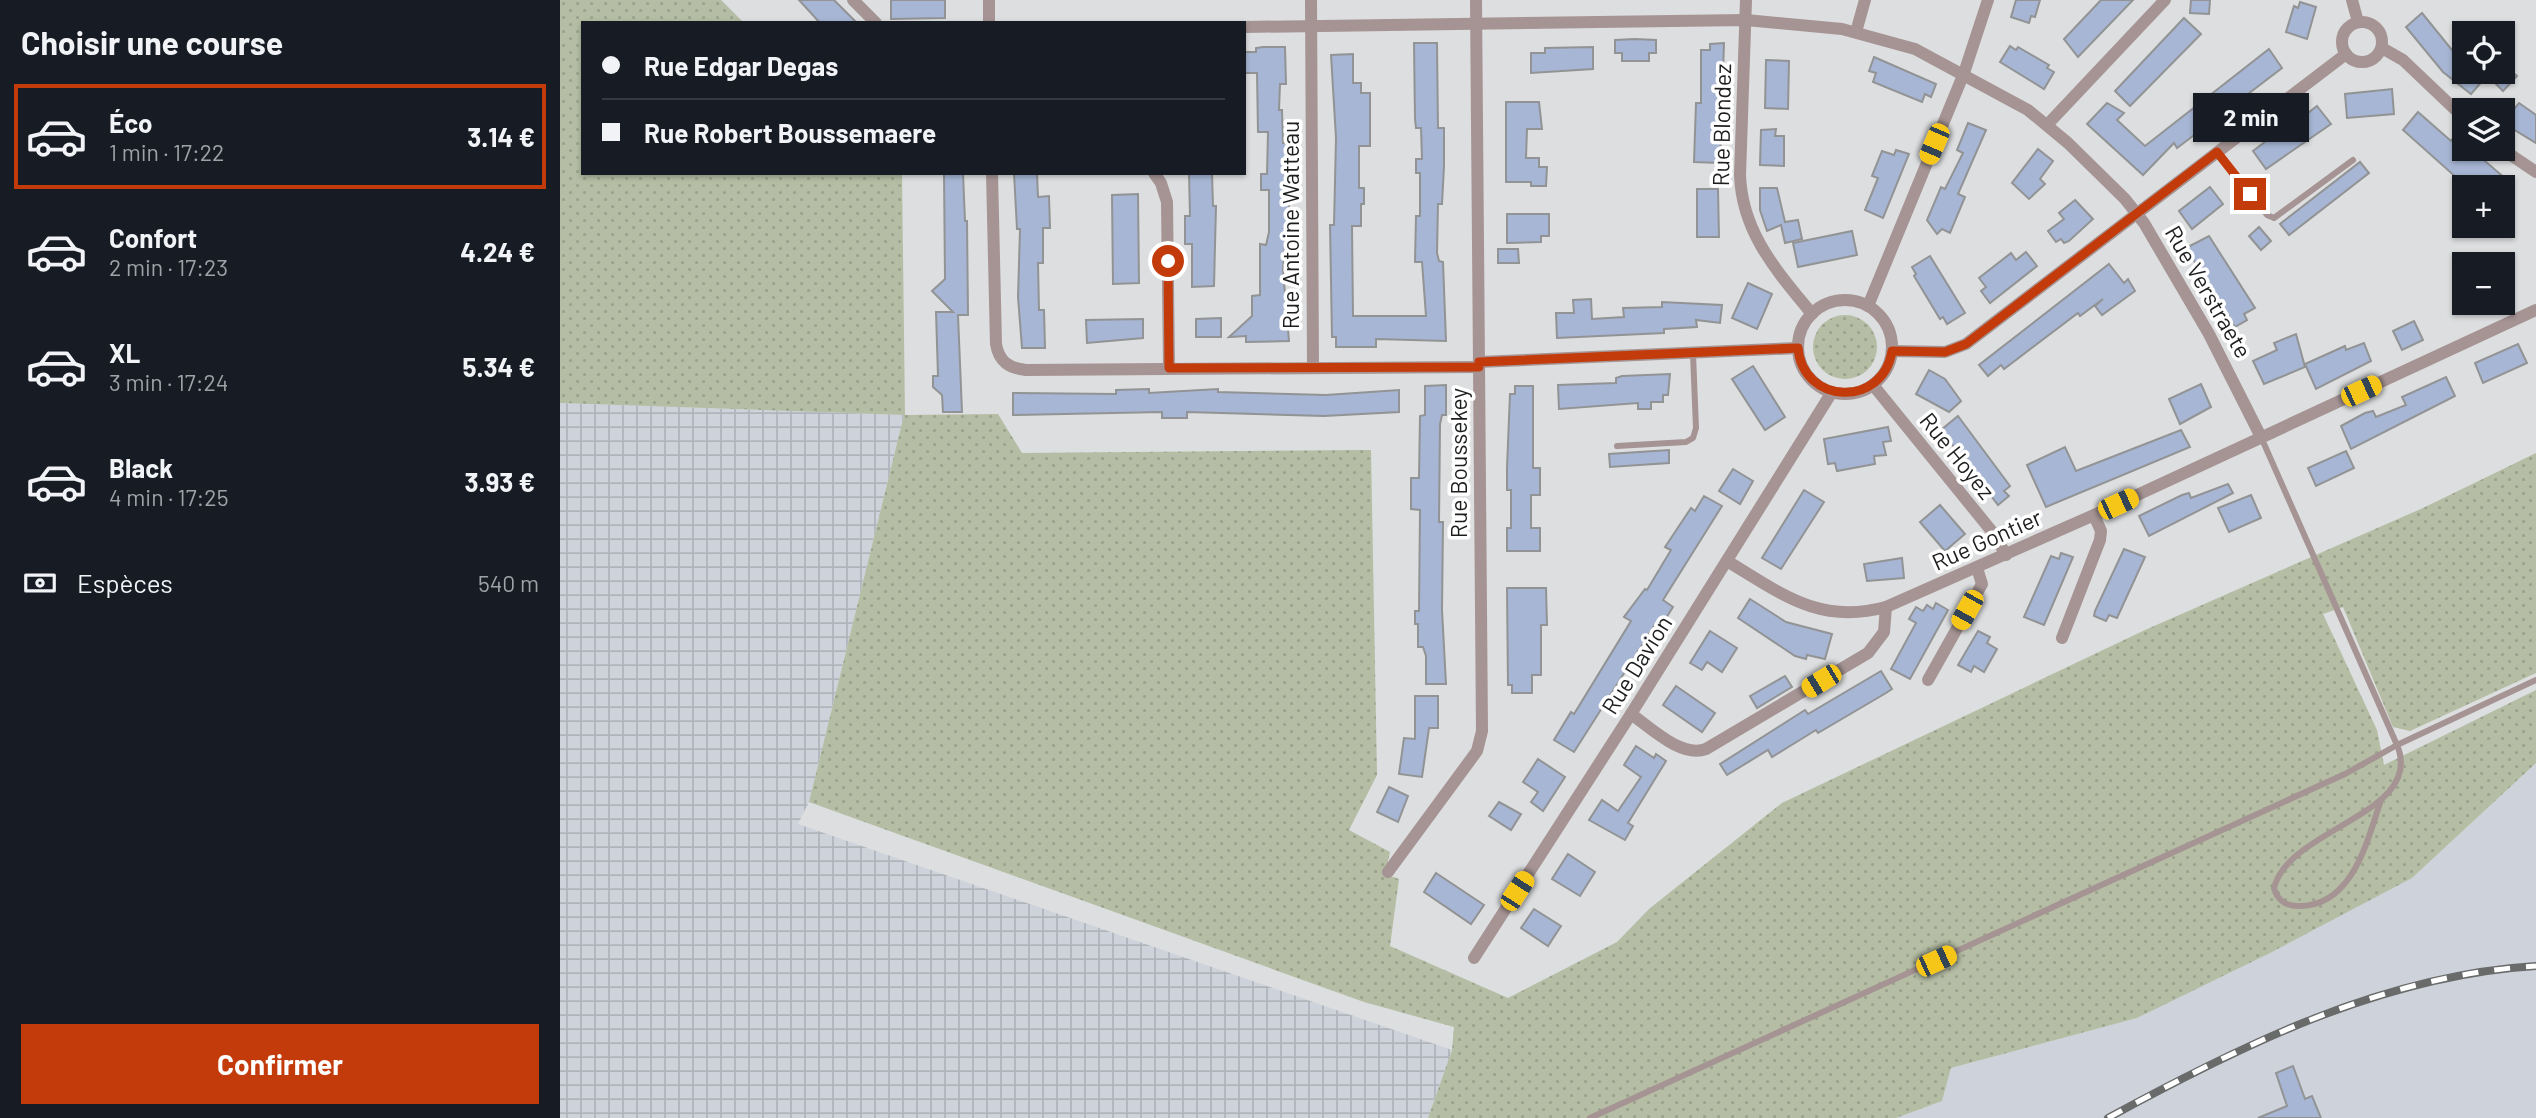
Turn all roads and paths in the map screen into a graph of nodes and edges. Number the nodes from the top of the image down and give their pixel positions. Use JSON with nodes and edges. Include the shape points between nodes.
{"nodes":[{"id":1,"x":853,"y":0,"type":"edge"},
{"id":2,"x":989,"y":0,"type":"edge"},
{"id":3,"x":1311,"y":0,"type":"edge"},
{"id":4,"x":1476,"y":0,"type":"edge"},
{"id":5,"x":1746,"y":0,"type":"edge"},
{"id":6,"x":1865,"y":0,"type":"edge"},
{"id":7,"x":1988,"y":0,"type":"edge"},
{"id":8,"x":2165,"y":0,"type":"edge"},
{"id":9,"x":2352,"y":0,"type":"edge"},
{"id":10,"x":1746,"y":20,"type":"junction"},
{"id":11,"x":874,"y":21,"type":"edge"},
{"id":12,"x":989,"y":21,"type":"edge"},
{"id":13,"x":2358,"y":22,"type":"junction"},
{"id":14,"x":1476,"y":24,"type":"junction"},
{"id":15,"x":1311,"y":26,"type":"junction"},
{"id":16,"x":1246,"y":27,"type":"edge"},
{"id":17,"x":1856,"y":32,"type":"junction"},
{"id":18,"x":2382,"y":48,"type":"junction"},
{"id":19,"x":2346,"y":54,"type":"junction"},
{"id":20,"x":1964,"y":73,"type":"junction"},
{"id":21,"x":2452,"y":107,"type":"edge"},
{"id":22,"x":2048,"y":125,"type":"junction"},
{"id":23,"x":2217,"y":152,"type":"junction"},
{"id":24,"x":2515,"y":158,"type":"edge"},
{"id":25,"x":2353,"y":160,"type":"dead end"},
{"id":26,"x":2536,"y":172,"type":"edge"},
{"id":27,"x":992,"y":175,"type":"edge"},
{"id":28,"x":1155,"y":175,"type":"edge"},
{"id":29,"x":2138,"y":214,"type":"junction"},
{"id":30,"x":1868,"y":306,"type":"junction"},
{"id":31,"x":2536,"y":310,"type":"edge"},
{"id":32,"x":1812,"y":314,"type":"junction"},
{"id":33,"x":1798,"y":348,"type":"junction"},
{"id":34,"x":1892,"y":351,"type":"junction"},
{"id":35,"x":1693,"y":352,"type":"junction"},
{"id":36,"x":1479,"y":365,"type":"junction"},
{"id":37,"x":1313,"y":367,"type":"junction"},
{"id":38,"x":1169,"y":368,"type":"junction"},
{"id":39,"x":1872,"y":385,"type":"junction"},
{"id":40,"x":1832,"y":392,"type":"junction"},
{"id":41,"x":2262,"y":437,"type":"junction"},
{"id":42,"x":1617,"y":446,"type":"dead end"},
{"id":43,"x":2094,"y":515,"type":"junction"},
{"id":44,"x":2006,"y":555,"type":"junction"},
{"id":45,"x":1727,"y":561,"type":"junction"},
{"id":46,"x":1977,"y":568,"type":"junction"},
{"id":47,"x":1886,"y":607,"type":"junction"},
{"id":48,"x":2062,"y":638,"type":"dead end"},
{"id":49,"x":1928,"y":680,"type":"dead end"},
{"id":50,"x":2536,"y":680,"type":"edge"},
{"id":51,"x":1631,"y":714,"type":"junction"},
{"id":52,"x":2397,"y":745,"type":"junction"},
{"id":53,"x":2380,"y":803,"type":"junction"},
{"id":54,"x":1388,"y":872,"type":"dead end"},
{"id":55,"x":1474,"y":958,"type":"dead end"},
{"id":56,"x":1590,"y":1118,"type":"edge"}],
"edges":[{"from":1,"to":11,"type":"street"},
{"from":2,"to":12,"type":"street"},
{"from":3,"to":15,"type":"street","name":"Rue Antoine Watteau"},
{"from":4,"to":14,"type":"street","name":"Rue Boussekey"},
{"from":5,"to":10,"type":"street","name":"Rue Blondez"},
{"from":6,"to":17,"type":"street"},
{"from":7,"to":20,"type":"street"},
{"from":8,"to":22,"type":"street"},
{"from":9,"to":13,"type":"street"},
{"from":10,"to":14,"type":"street","name":"Rue Verstraete"},
{"from":10,"to":17,"type":"street","name":"Rue Verstraete"},
{"from":10,"to":32,"type":"street","name":"Rue Blondez","via":[[1743,202],[1760,248]]},
{"from":13,"to":18,"type":"street","via":[[2368,22],[2379,30]]},
{"from":13,"to":19,"type":"street","via":[[2344,32]]},
{"from":14,"to":15,"type":"street","name":"Rue Verstraete"},
{"from":14,"to":36,"type":"street","name":"Rue Boussekey"},
{"from":15,"to":16,"type":"street","name":"Rue Verstraete"},
{"from":15,"to":37,"type":"street","name":"Rue Antoine Watteau"},
{"from":17,"to":20,"type":"street","name":"Rue Verstraete","via":[[1915,49]]},
{"from":18,"to":19,"type":"street","via":[[2367,61]]},
{"from":18,"to":21,"type":"street","via":[[2403,60]]},
{"from":19,"to":23,"type":"street"},
{"from":20,"to":22,"type":"street","name":"Rue Verstraete"},
{"from":20,"to":30,"type":"street"},
{"from":22,"to":29,"type":"street","name":"Rue Verstraete"},
{"from":23,"to":25,"type":"lane","via":[[2274,218]]},
{"from":23,"to":29,"type":"street"},
{"from":24,"to":26,"type":"street"},
{"from":27,"to":38,"type":"street","via":[[996,344],[1006,365],[1026,370]]},
{"from":28,"to":38,"type":"street","via":[[1164,189],[1167,208]]},
{"from":29,"to":34,"type":"street","via":[[1966,344],[1945,352]]},
{"from":29,"to":41,"type":"street","name":"Rue Verstraete","via":[[2217,347]]},
{"from":30,"to":32,"type":"street","via":[[1838,300]]},
{"from":30,"to":34,"type":"street","via":[[1887,325]]},
{"from":31,"to":41,"type":"street","name":"Rue Gontier"},
{"from":32,"to":33,"type":"street","via":[[1802,329]]},
{"from":33,"to":35,"type":"street"},
{"from":33,"to":40,"type":"street","via":[[1808,375]]},
{"from":34,"to":39,"type":"street","via":[[1885,372]]},
{"from":35,"to":36,"type":"street"},
{"from":35,"to":42,"type":"lane","via":[[1693,438]]},
{"from":36,"to":37,"type":"street"},
{"from":36,"to":54,"type":"street","name":"Rue Boussekey","via":[[1481,741]]},
{"from":37,"to":38,"type":"street"},
{"from":39,"to":40,"type":"street","via":[[1853,393]]},
{"from":39,"to":44,"type":"street","name":"Rue Hoyez","via":[[1994,534]]},
{"from":40,"to":45,"type":"street","name":"Rue Davion"},
{"from":41,"to":43,"type":"street","name":"Rue Gontier"},
{"from":41,"to":52,"type":"lane"},
{"from":43,"to":44,"type":"street","name":"Rue Gontier"},
{"from":43,"to":48,"type":"street","via":[[2101,531],[2099,545]]},
{"from":44,"to":46,"type":"street","name":"Rue Gontier"},
{"from":45,"to":47,"type":"street","name":"Rue Gontier","via":[[1814,609],[1851,613]]},
{"from":45,"to":51,"type":"street","name":"Rue Davion"},
{"from":46,"to":47,"type":"street","name":"Rue Gontier"},
{"from":46,"to":49,"type":"street","via":[[1982,584]]},
{"from":47,"to":51,"type":"street","via":[[1884,632],[1868,653],[1706,749],[1685,750]]},
{"from":50,"to":52,"type":"lane"},
{"from":51,"to":55,"type":"street","name":"Rue Davion"},
{"from":52,"to":53,"type":"lane","via":[[2399,772]]},
{"from":52,"to":56,"type":"lane","via":[[2346,774]]},
{"from":53,"to":53,"type":"lane","via":[[2295,855],[2276,881],[2274,888],[2281,900],[2307,906],[2343,885],[2361,858]]}]}
